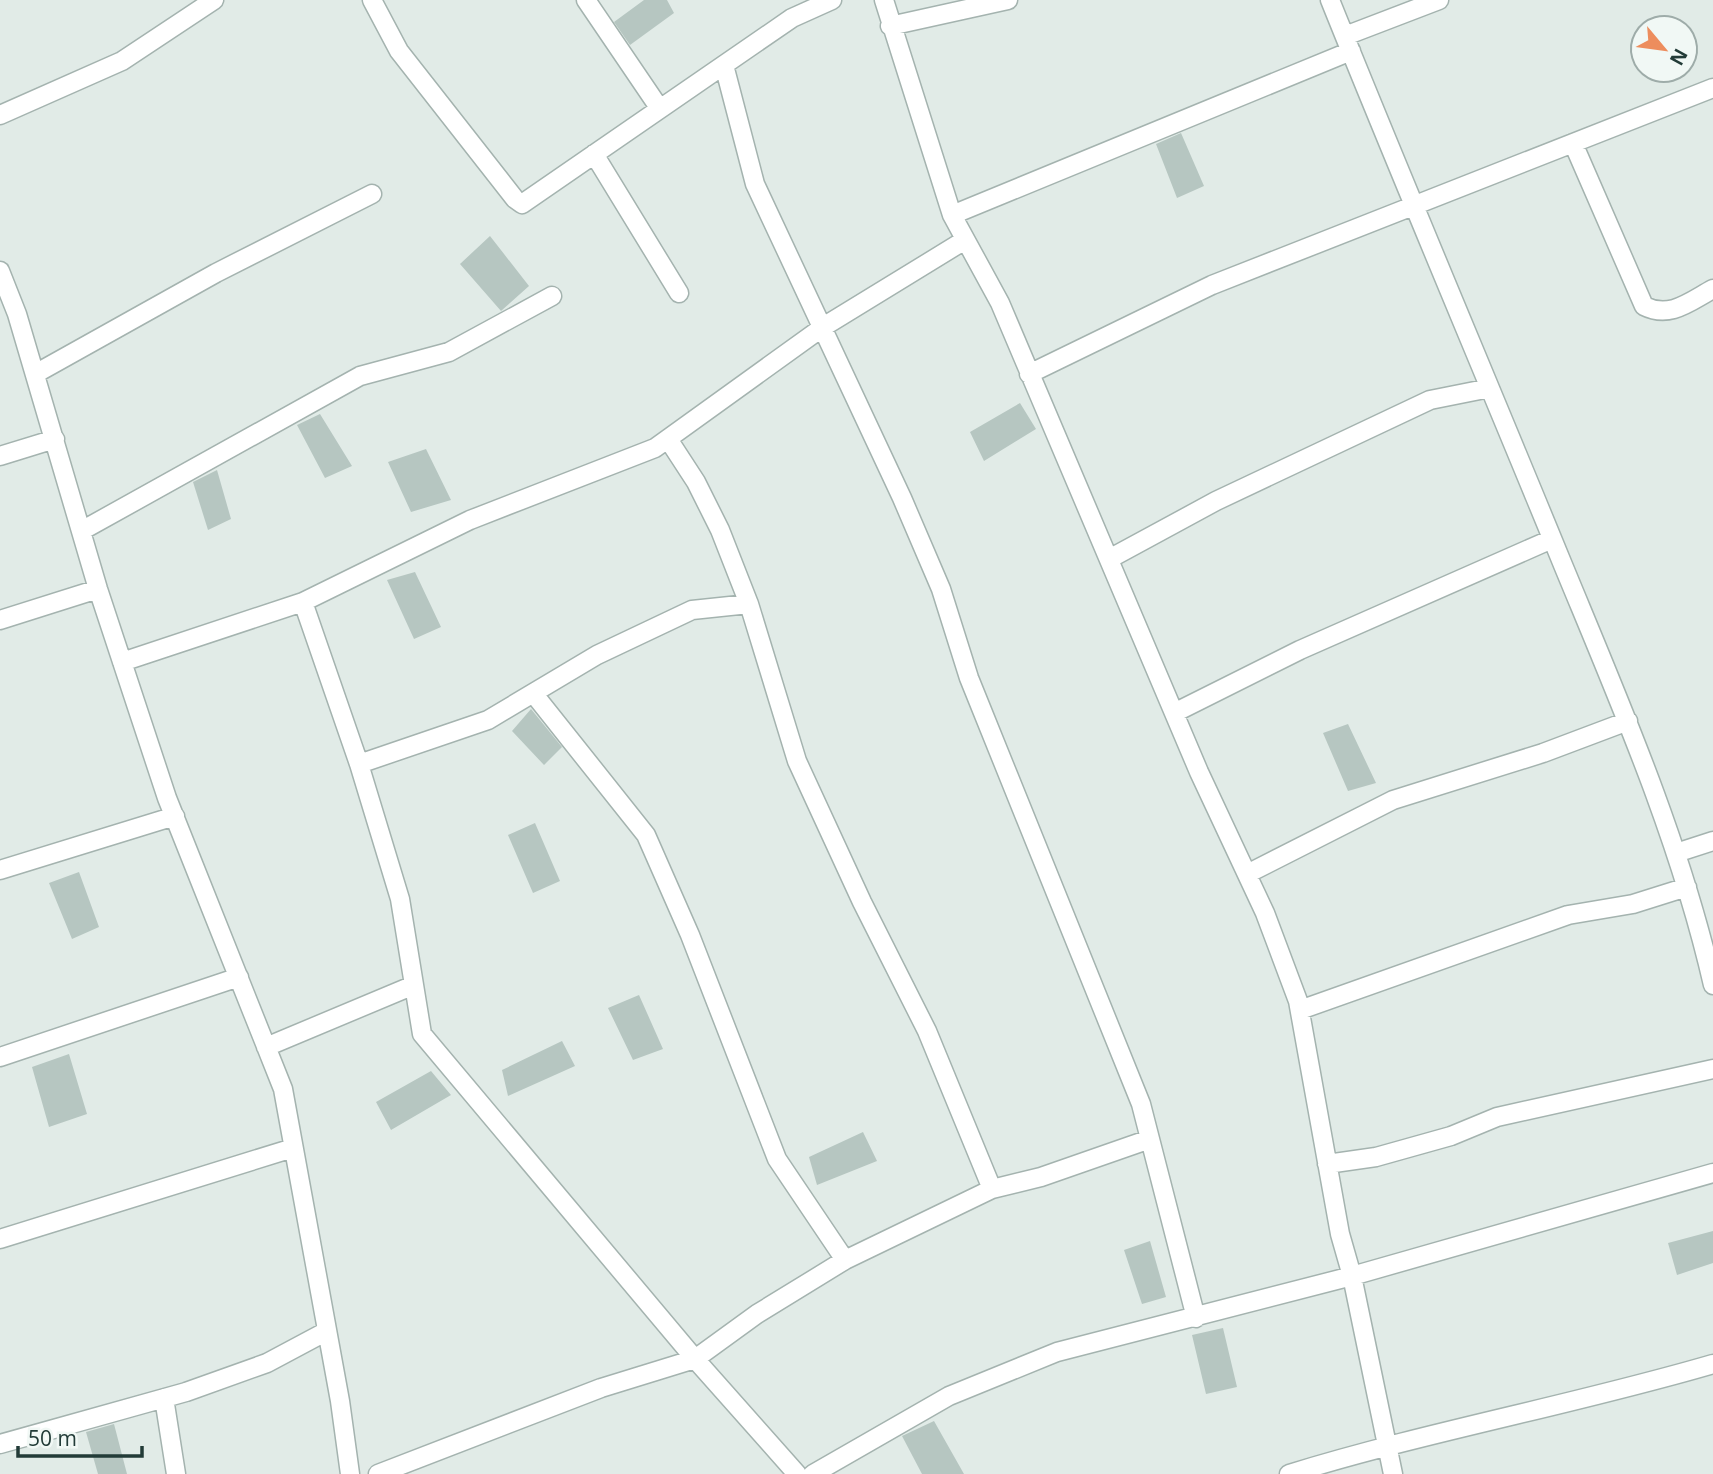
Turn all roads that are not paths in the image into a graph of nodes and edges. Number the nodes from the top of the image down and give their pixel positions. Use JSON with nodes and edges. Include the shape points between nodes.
{"nodes":[{"id":1,"x":214,"y":0,"type":"edge"},
{"id":2,"x":372,"y":0,"type":"edge"},
{"id":3,"x":586,"y":0,"type":"edge"},
{"id":4,"x":832,"y":0,"type":"edge"},
{"id":5,"x":884,"y":0,"type":"edge"},
{"id":6,"x":1008,"y":0,"type":"edge"},
{"id":7,"x":1330,"y":0,"type":"edge"},
{"id":8,"x":1439,"y":0,"type":"edge"},
{"id":9,"x":890,"y":26,"type":"junction"},
{"id":10,"x":1348,"y":43,"type":"junction"},
{"id":11,"x":724,"y":65,"type":"junction"},
{"id":12,"x":1713,"y":88,"type":"edge"},
{"id":13,"x":660,"y":109,"type":"junction"},
{"id":14,"x":0,"y":115,"type":"edge"},
{"id":15,"x":1573,"y":143,"type":"junction"},
{"id":16,"x":594,"y":154,"type":"junction"},
{"id":17,"x":372,"y":194,"type":"dead end"},
{"id":18,"x":1412,"y":206,"type":"junction"},
{"id":19,"x":952,"y":215,"type":"junction"},
{"id":20,"x":965,"y":240,"type":"junction"},
{"id":21,"x":0,"y":271,"type":"edge"},
{"id":22,"x":1713,"y":289,"type":"edge"},
{"id":23,"x":679,"y":293,"type":"dead end"},
{"id":24,"x":552,"y":296,"type":"dead end"},
{"id":25,"x":8,"y":315,"type":"edge"},
{"id":26,"x":823,"y":327,"type":"junction"},
{"id":27,"x":35,"y":374,"type":"junction"},
{"id":28,"x":1029,"y":374,"type":"junction"},
{"id":29,"x":1490,"y":388,"type":"junction"},
{"id":30,"x":55,"y":439,"type":"junction"},
{"id":31,"x":668,"y":439,"type":"junction"},
{"id":32,"x":0,"y":456,"type":"edge"},
{"id":33,"x":83,"y":530,"type":"junction"},
{"id":34,"x":1552,"y":538,"type":"junction"},
{"id":35,"x":1110,"y":559,"type":"junction"},
{"id":36,"x":98,"y":589,"type":"junction"},
{"id":37,"x":303,"y":602,"type":"junction"},
{"id":38,"x":749,"y":604,"type":"junction"},
{"id":39,"x":0,"y":620,"type":"edge"},
{"id":40,"x":122,"y":663,"type":"junction"},
{"id":41,"x":533,"y":693,"type":"junction"},
{"id":42,"x":1174,"y":713,"type":"junction"},
{"id":43,"x":1628,"y":721,"type":"junction"},
{"id":44,"x":359,"y":764,"type":"junction"},
{"id":45,"x":175,"y":816,"type":"junction"},
{"id":46,"x":1713,"y":841,"type":"edge"},
{"id":47,"x":1676,"y":853,"type":"junction"},
{"id":48,"x":0,"y":870,"type":"edge"},
{"id":49,"x":1247,"y":874,"type":"junction"},
{"id":50,"x":1686,"y":887,"type":"junction"},
{"id":51,"x":239,"y":977,"type":"junction"},
{"id":52,"x":414,"y":985,"type":"junction"},
{"id":53,"x":1713,"y":985,"type":"edge"},
{"id":54,"x":1300,"y":1010,"type":"junction"},
{"id":55,"x":266,"y":1047,"type":"junction"},
{"id":56,"x":0,"y":1057,"type":"edge"},
{"id":57,"x":1713,"y":1069,"type":"edge"},
{"id":58,"x":1150,"y":1139,"type":"junction"},
{"id":59,"x":293,"y":1148,"type":"junction"},
{"id":60,"x":1327,"y":1164,"type":"junction"},
{"id":61,"x":1713,"y":1172,"type":"edge"},
{"id":62,"x":992,"y":1189,"type":"junction"},
{"id":63,"x":0,"y":1239,"type":"edge"},
{"id":64,"x":845,"y":1261,"type":"junction"},
{"id":65,"x":1352,"y":1276,"type":"junction"},
{"id":66,"x":1196,"y":1318,"type":"junction"},
{"id":67,"x":327,"y":1331,"type":"junction"},
{"id":68,"x":695,"y":1359,"type":"junction"},
{"id":69,"x":1713,"y":1364,"type":"edge"},
{"id":70,"x":164,"y":1398,"type":"junction"},
{"id":71,"x":1389,"y":1443,"type":"junction"},
{"id":72,"x":0,"y":1444,"type":"edge"},
{"id":73,"x":176,"y":1474,"type":"edge"},
{"id":74,"x":350,"y":1474,"type":"edge"},
{"id":75,"x":378,"y":1474,"type":"edge"},
{"id":76,"x":797,"y":1474,"type":"edge"},
{"id":77,"x":813,"y":1474,"type":"edge"},
{"id":78,"x":1289,"y":1474,"type":"edge"},
{"id":79,"x":1393,"y":1474,"type":"edge"}],
"edges":[{"from":1,"to":14,"type":"street","via":[[122,61]]},
{"from":2,"to":16,"type":"street","via":[[399,51],[515,200],[522,204]]},
{"from":3,"to":13,"type":"street"},
{"from":4,"to":11,"type":"street","via":[[792,18]]},
{"from":5,"to":9,"type":"street"},
{"from":6,"to":9,"type":"street"},
{"from":7,"to":10,"type":"street"},
{"from":8,"to":10,"type":"street"},
{"from":9,"to":19,"type":"street"},
{"from":10,"to":18,"type":"street"},
{"from":10,"to":19,"type":"street"},
{"from":11,"to":13,"type":"street"},
{"from":11,"to":26,"type":"street","via":[[755,184]]},
{"from":12,"to":15,"type":"street"},
{"from":13,"to":16,"type":"street"},
{"from":15,"to":18,"type":"street"},
{"from":15,"to":22,"type":"street","via":[[1644,306],[1670,313]]},
{"from":16,"to":23,"type":"street"},
{"from":17,"to":27,"type":"street","via":[[216,273]]},
{"from":18,"to":28,"type":"street","via":[[1212,285]]},
{"from":18,"to":29,"type":"street"},
{"from":19,"to":20,"type":"street"},
{"from":20,"to":26,"type":"street"},
{"from":20,"to":28,"type":"street","via":[[1000,303]]},
{"from":21,"to":25,"type":"street"},
{"from":24,"to":33,"type":"street","via":[[449,352],[360,376]]},
{"from":25,"to":27,"type":"street"},
{"from":26,"to":31,"type":"street"},
{"from":26,"to":58,"type":"street","via":[[941,589],[969,678],[1142,1104]]},
{"from":27,"to":30,"type":"street"},
{"from":28,"to":35,"type":"street"},
{"from":29,"to":34,"type":"street"},
{"from":29,"to":35,"type":"street","via":[[1430,400],[1216,500]]},
{"from":30,"to":32,"type":"street"},
{"from":30,"to":33,"type":"street"},
{"from":31,"to":37,"type":"street","via":[[470,520]]},
{"from":31,"to":38,"type":"street","via":[[714,518]]},
{"from":33,"to":36,"type":"street"},
{"from":34,"to":42,"type":"street","via":[[1300,650]]},
{"from":34,"to":43,"type":"street"},
{"from":35,"to":42,"type":"street"},
{"from":36,"to":39,"type":"street"},
{"from":36,"to":40,"type":"street"},
{"from":37,"to":40,"type":"street"},
{"from":37,"to":44,"type":"street"},
{"from":38,"to":41,"type":"street","via":[[692,610],[597,655]]},
{"from":38,"to":62,"type":"street","via":[[797,761],[927,1031]]},
{"from":40,"to":45,"type":"street"},
{"from":41,"to":44,"type":"street","via":[[488,720]]},
{"from":41,"to":64,"type":"street","via":[[646,835],[690,935],[776,1159]]},
{"from":42,"to":49,"type":"street"},
{"from":43,"to":47,"type":"street"},
{"from":43,"to":49,"type":"street","via":[[1392,800]]},
{"from":44,"to":52,"type":"street","via":[[400,899]]},
{"from":45,"to":48,"type":"street"},
{"from":45,"to":51,"type":"street"},
{"from":46,"to":47,"type":"street"},
{"from":47,"to":50,"type":"street"},
{"from":49,"to":54,"type":"street"},
{"from":50,"to":53,"type":"street"},
{"from":50,"to":54,"type":"street","via":[[1633,904],[1568,915]]},
{"from":51,"to":55,"type":"street"},
{"from":51,"to":56,"type":"street"},
{"from":52,"to":55,"type":"street"},
{"from":52,"to":68,"type":"street","via":[[422,1034]]},
{"from":54,"to":60,"type":"street"},
{"from":55,"to":59,"type":"street","via":[[283,1090]]},
{"from":57,"to":60,"type":"street","via":[[1497,1117],[1414,1147]]},
{"from":58,"to":62,"type":"street"},
{"from":58,"to":66,"type":"street"},
{"from":59,"to":63,"type":"street"},
{"from":59,"to":67,"type":"street"},
{"from":60,"to":65,"type":"street"},
{"from":61,"to":65,"type":"street"},
{"from":62,"to":64,"type":"street"},
{"from":64,"to":68,"type":"street","via":[[757,1314]]},
{"from":65,"to":66,"type":"street"},
{"from":65,"to":71,"type":"street"},
{"from":66,"to":77,"type":"street","via":[[1058,1352],[949,1396]]},
{"from":67,"to":70,"type":"street","via":[[267,1363]]},
{"from":67,"to":74,"type":"street"},
{"from":68,"to":75,"type":"street","via":[[601,1388]]},
{"from":68,"to":76,"type":"street"},
{"from":69,"to":71,"type":"street","via":[[1619,1392]]},
{"from":70,"to":72,"type":"street"},
{"from":70,"to":73,"type":"street"},
{"from":71,"to":78,"type":"street"},
{"from":71,"to":79,"type":"street"}]}
